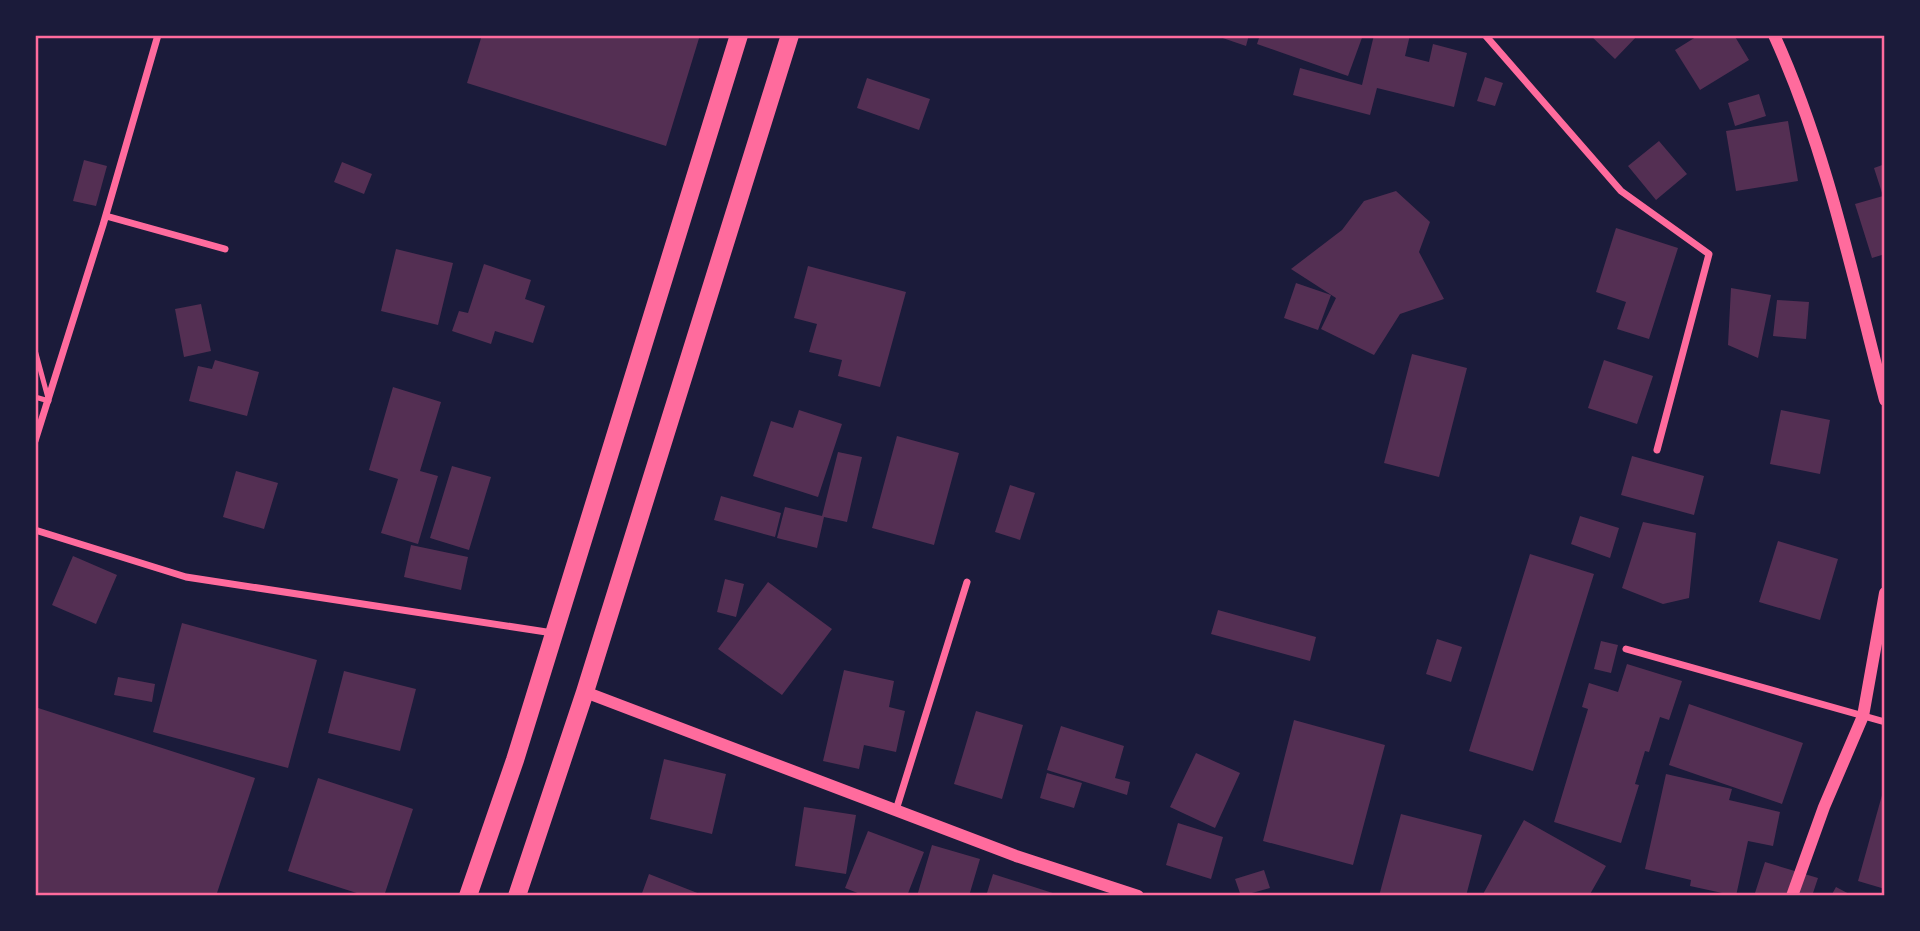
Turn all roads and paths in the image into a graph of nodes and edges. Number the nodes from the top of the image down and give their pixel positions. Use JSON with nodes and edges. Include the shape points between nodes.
{"nodes":[{"id":1,"x":158,"y":35,"type":"edge"},
{"id":2,"x":739,"y":35,"type":"edge"},
{"id":3,"x":790,"y":35,"type":"edge"},
{"id":4,"x":1485,"y":35,"type":"edge"},
{"id":5,"x":1774,"y":35,"type":"edge"},
{"id":6,"x":106,"y":216,"type":"junction"},
{"id":7,"x":225,"y":248,"type":"dead end"},
{"id":8,"x":35,"y":350,"type":"edge"},
{"id":9,"x":35,"y":397,"type":"edge"},
{"id":10,"x":1885,"y":400,"type":"edge"},
{"id":11,"x":49,"y":401,"type":"junction"},
{"id":12,"x":35,"y":441,"type":"edge"},
{"id":13,"x":1657,"y":450,"type":"dead end"},
{"id":14,"x":35,"y":530,"type":"edge"},
{"id":15,"x":967,"y":582,"type":"dead end"},
{"id":16,"x":1885,"y":593,"type":"edge"},
{"id":17,"x":554,"y":634,"type":"junction"},
{"id":18,"x":1626,"y":649,"type":"dead end"},
{"id":19,"x":585,"y":692,"type":"junction"},
{"id":20,"x":1863,"y":716,"type":"junction"},
{"id":21,"x":1885,"y":722,"type":"edge"},
{"id":22,"x":895,"y":810,"type":"junction"},
{"id":23,"x":468,"y":896,"type":"edge"},
{"id":24,"x":517,"y":896,"type":"edge"},
{"id":25,"x":1138,"y":896,"type":"edge"},
{"id":26,"x":1792,"y":896,"type":"edge"}],
"edges":[{"from":1,"to":6,"type":"street"},
{"from":2,"to":17,"type":"main road"},
{"from":3,"to":19,"type":"main road"},
{"from":4,"to":13,"type":"street","via":[[1621,191],[1709,254]]},
{"from":5,"to":10,"type":"street","via":[[1818,149]]},
{"from":6,"to":7,"type":"street"},
{"from":6,"to":11,"type":"street"},
{"from":8,"to":11,"type":"lane"},
{"from":9,"to":11,"type":"lane"},
{"from":11,"to":12,"type":"street"},
{"from":14,"to":17,"type":"street","via":[[186,577]]},
{"from":15,"to":22,"type":"street"},
{"from":16,"to":20,"type":"street"},
{"from":17,"to":23,"type":"main road"},
{"from":18,"to":20,"type":"street"},
{"from":19,"to":22,"type":"street"},
{"from":19,"to":24,"type":"main road"},
{"from":20,"to":21,"type":"street"},
{"from":20,"to":26,"type":"street"},
{"from":22,"to":25,"type":"street"}]}
